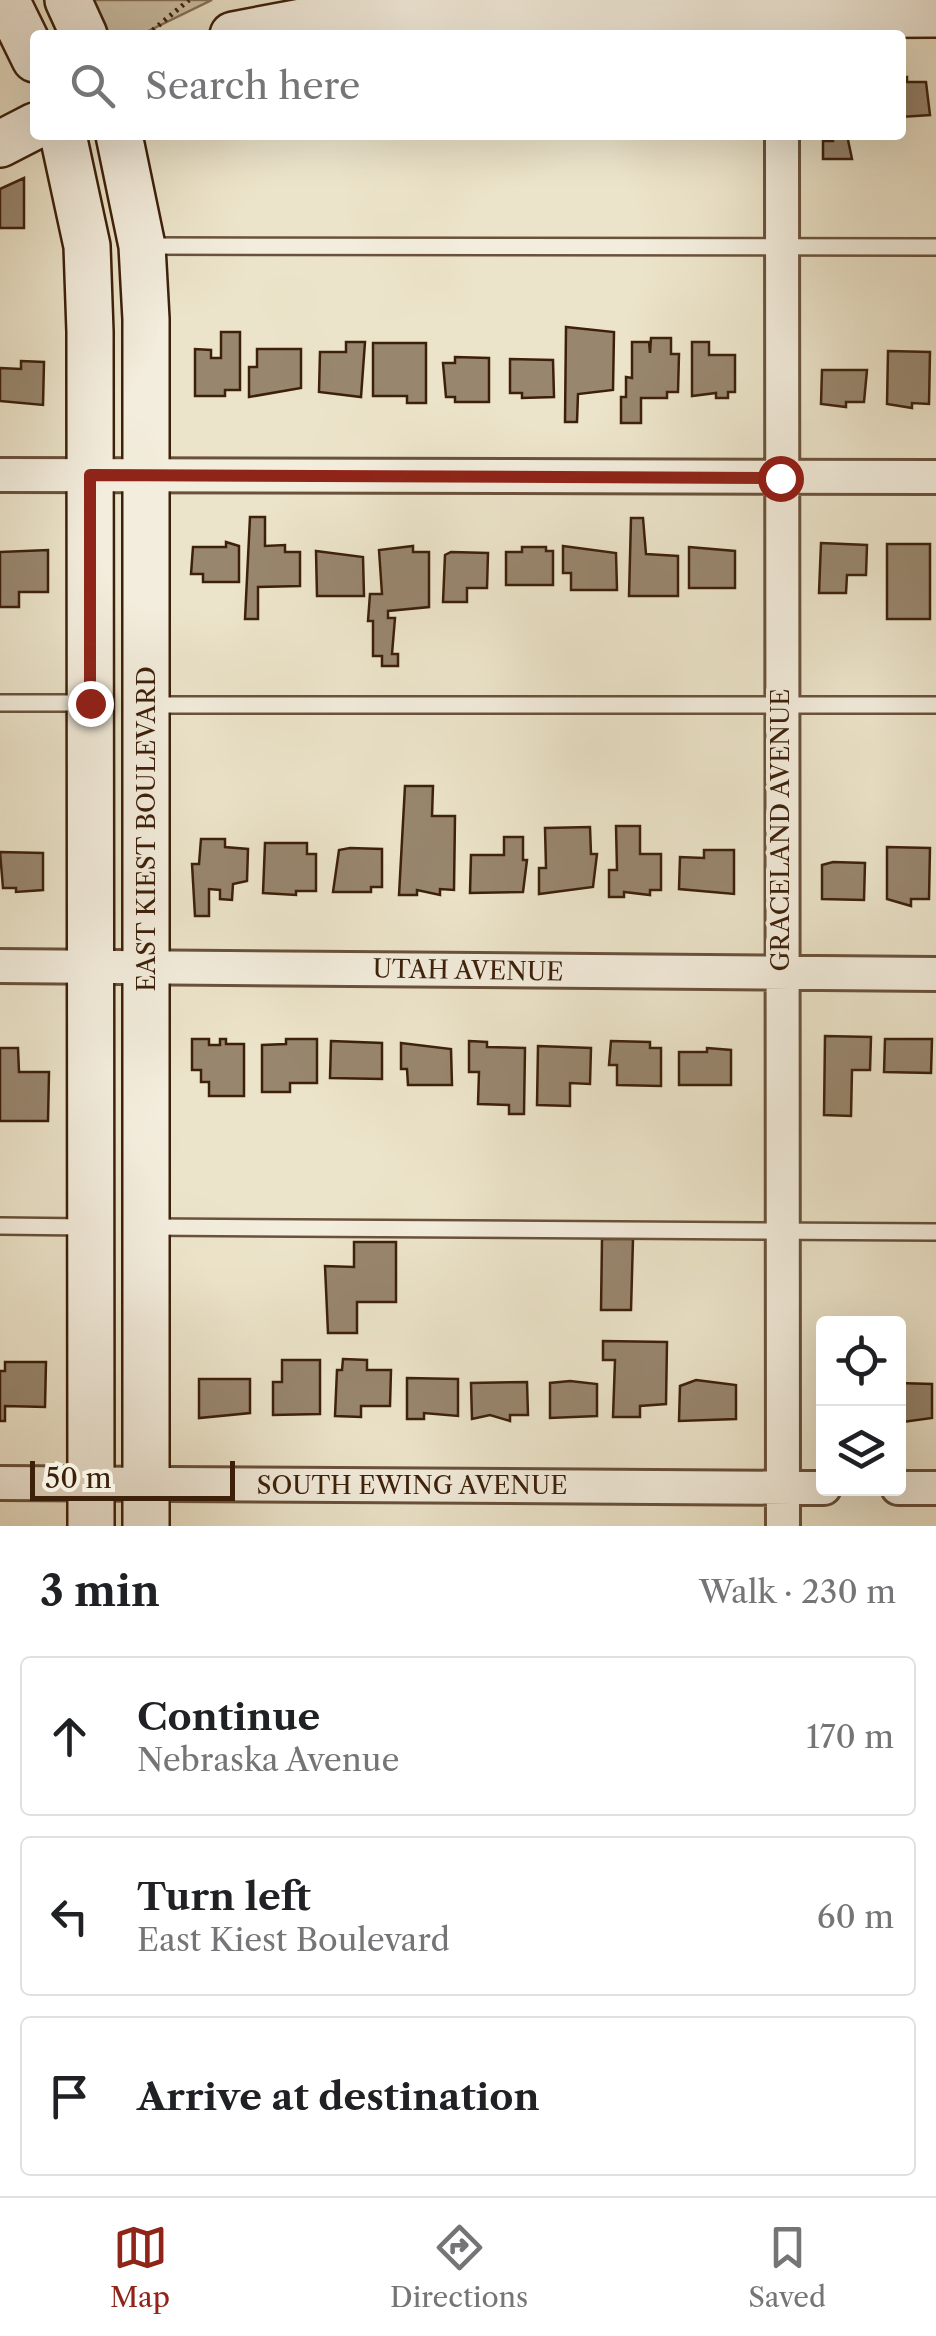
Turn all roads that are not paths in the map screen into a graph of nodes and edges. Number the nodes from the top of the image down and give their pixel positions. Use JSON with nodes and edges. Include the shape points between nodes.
{"nodes":[{"id":1,"x":6,"y":0,"type":"edge"},
{"id":2,"x":68,"y":0,"type":"edge"},
{"id":3,"x":458,"y":7,"type":"edge"},
{"id":4,"x":936,"y":14,"type":"edge"},
{"id":5,"x":779,"y":25,"type":"edge"},
{"id":6,"x":82,"y":30,"type":"edge"},
{"id":7,"x":260,"y":30,"type":"edge"},
{"id":8,"x":30,"y":49,"type":"edge"},
{"id":9,"x":30,"y":129,"type":"edge"},
{"id":10,"x":64,"y":140,"type":"edge"},
{"id":11,"x":120,"y":140,"type":"edge"},
{"id":12,"x":782,"y":140,"type":"edge"},
{"id":13,"x":0,"y":144,"type":"edge"},
{"id":14,"x":142,"y":246,"type":"junction"},
{"id":15,"x":936,"y":247,"type":"edge"},
{"id":16,"x":784,"y":248,"type":"junction"},
{"id":17,"x":0,"y":474,"type":"edge"},
{"id":18,"x":90,"y":475,"type":"junction"},
{"id":19,"x":146,"y":477,"type":"junction"},
{"id":20,"x":936,"y":477,"type":"edge"},
{"id":21,"x":780,"y":478,"type":"junction"},
{"id":22,"x":0,"y":703,"type":"edge"},
{"id":23,"x":90,"y":703,"type":"junction"},
{"id":24,"x":146,"y":705,"type":"junction"},
{"id":25,"x":780,"y":705,"type":"junction"},
{"id":26,"x":936,"y":705,"type":"edge"},
{"id":27,"x":0,"y":966,"type":"edge"},
{"id":28,"x":91,"y":966,"type":"junction"},
{"id":29,"x":146,"y":967,"type":"junction"},
{"id":30,"x":780,"y":974,"type":"junction"},
{"id":31,"x":936,"y":974,"type":"edge"},
{"id":32,"x":0,"y":1226,"type":"edge"},
{"id":33,"x":146,"y":1226,"type":"junction"},
{"id":34,"x":90,"y":1227,"type":"junction"},
{"id":35,"x":782,"y":1232,"type":"junction"},
{"id":36,"x":936,"y":1232,"type":"edge"},
{"id":37,"x":0,"y":1483,"type":"edge"},
{"id":38,"x":783,"y":1488,"type":"junction"},
{"id":39,"x":816,"y":1488,"type":"edge"},
{"id":40,"x":906,"y":1488,"type":"edge"},
{"id":41,"x":936,"y":1488,"type":"edge"},
{"id":42,"x":91,"y":1505,"type":"edge"},
{"id":43,"x":146,"y":1505,"type":"edge"},
{"id":44,"x":783,"y":1526,"type":"edge"}],
"edges":[{"from":1,"to":8,"type":"main road"},
{"from":2,"to":6,"type":"main road"},
{"from":3,"to":5,"type":"main road"},
{"from":3,"to":7,"type":"main road","via":[[328,17]]},
{"from":4,"to":5,"type":"main road"},
{"from":9,"to":13,"type":"main road"},
{"from":10,"to":18,"type":"main road","via":[[87,246]]},
{"from":11,"to":14,"type":"main road","name":"EAST KIEST BOULEVARD"},
{"from":12,"to":16,"type":"street","name":"GRACELAND AVENUE"},
{"from":14,"to":16,"type":"lane"},
{"from":14,"to":19,"type":"main road","name":"EAST KIEST BOULEVARD"},
{"from":15,"to":16,"type":"lane"},
{"from":16,"to":21,"type":"street","name":"GRACELAND AVENUE"},
{"from":17,"to":18,"type":"street"},
{"from":18,"to":19,"type":"street"},
{"from":18,"to":23,"type":"main road"},
{"from":19,"to":21,"type":"street"},
{"from":19,"to":24,"type":"main road","name":"EAST KIEST BOULEVARD"},
{"from":20,"to":21,"type":"street"},
{"from":21,"to":25,"type":"street","name":"GRACELAND AVENUE"},
{"from":22,"to":23,"type":"lane"},
{"from":23,"to":28,"type":"main road"},
{"from":24,"to":25,"type":"lane"},
{"from":24,"to":29,"type":"main road","name":"EAST KIEST BOULEVARD"},
{"from":25,"to":26,"type":"lane"},
{"from":25,"to":30,"type":"street","name":"GRACELAND AVENUE"},
{"from":27,"to":28,"type":"street","name":"UTAH AVENUE"},
{"from":28,"to":29,"type":"street","name":"UTAH AVENUE"},
{"from":28,"to":34,"type":"main road"},
{"from":29,"to":30,"type":"street","name":"UTAH AVENUE"},
{"from":29,"to":33,"type":"main road","name":"EAST KIEST BOULEVARD"},
{"from":30,"to":31,"type":"street","name":"UTAH AVENUE"},
{"from":30,"to":35,"type":"street","name":"GRACELAND AVENUE"},
{"from":32,"to":34,"type":"lane"},
{"from":33,"to":35,"type":"lane"},
{"from":33,"to":43,"type":"main road","name":"EAST KIEST BOULEVARD"},
{"from":34,"to":42,"type":"main road"},
{"from":35,"to":36,"type":"lane"},
{"from":35,"to":38,"type":"street","name":"GRACELAND AVENUE"},
{"from":37,"to":42,"type":"street","name":"SOUTH EWING AVENUE"},
{"from":38,"to":39,"type":"street","name":"SOUTH EWING AVENUE"},
{"from":38,"to":43,"type":"street","name":"SOUTH EWING AVENUE"},
{"from":38,"to":44,"type":"street","name":"GRACELAND AVENUE"},
{"from":40,"to":41,"type":"street"},
{"from":42,"to":43,"type":"street","name":"SOUTH EWING AVENUE"}]}
